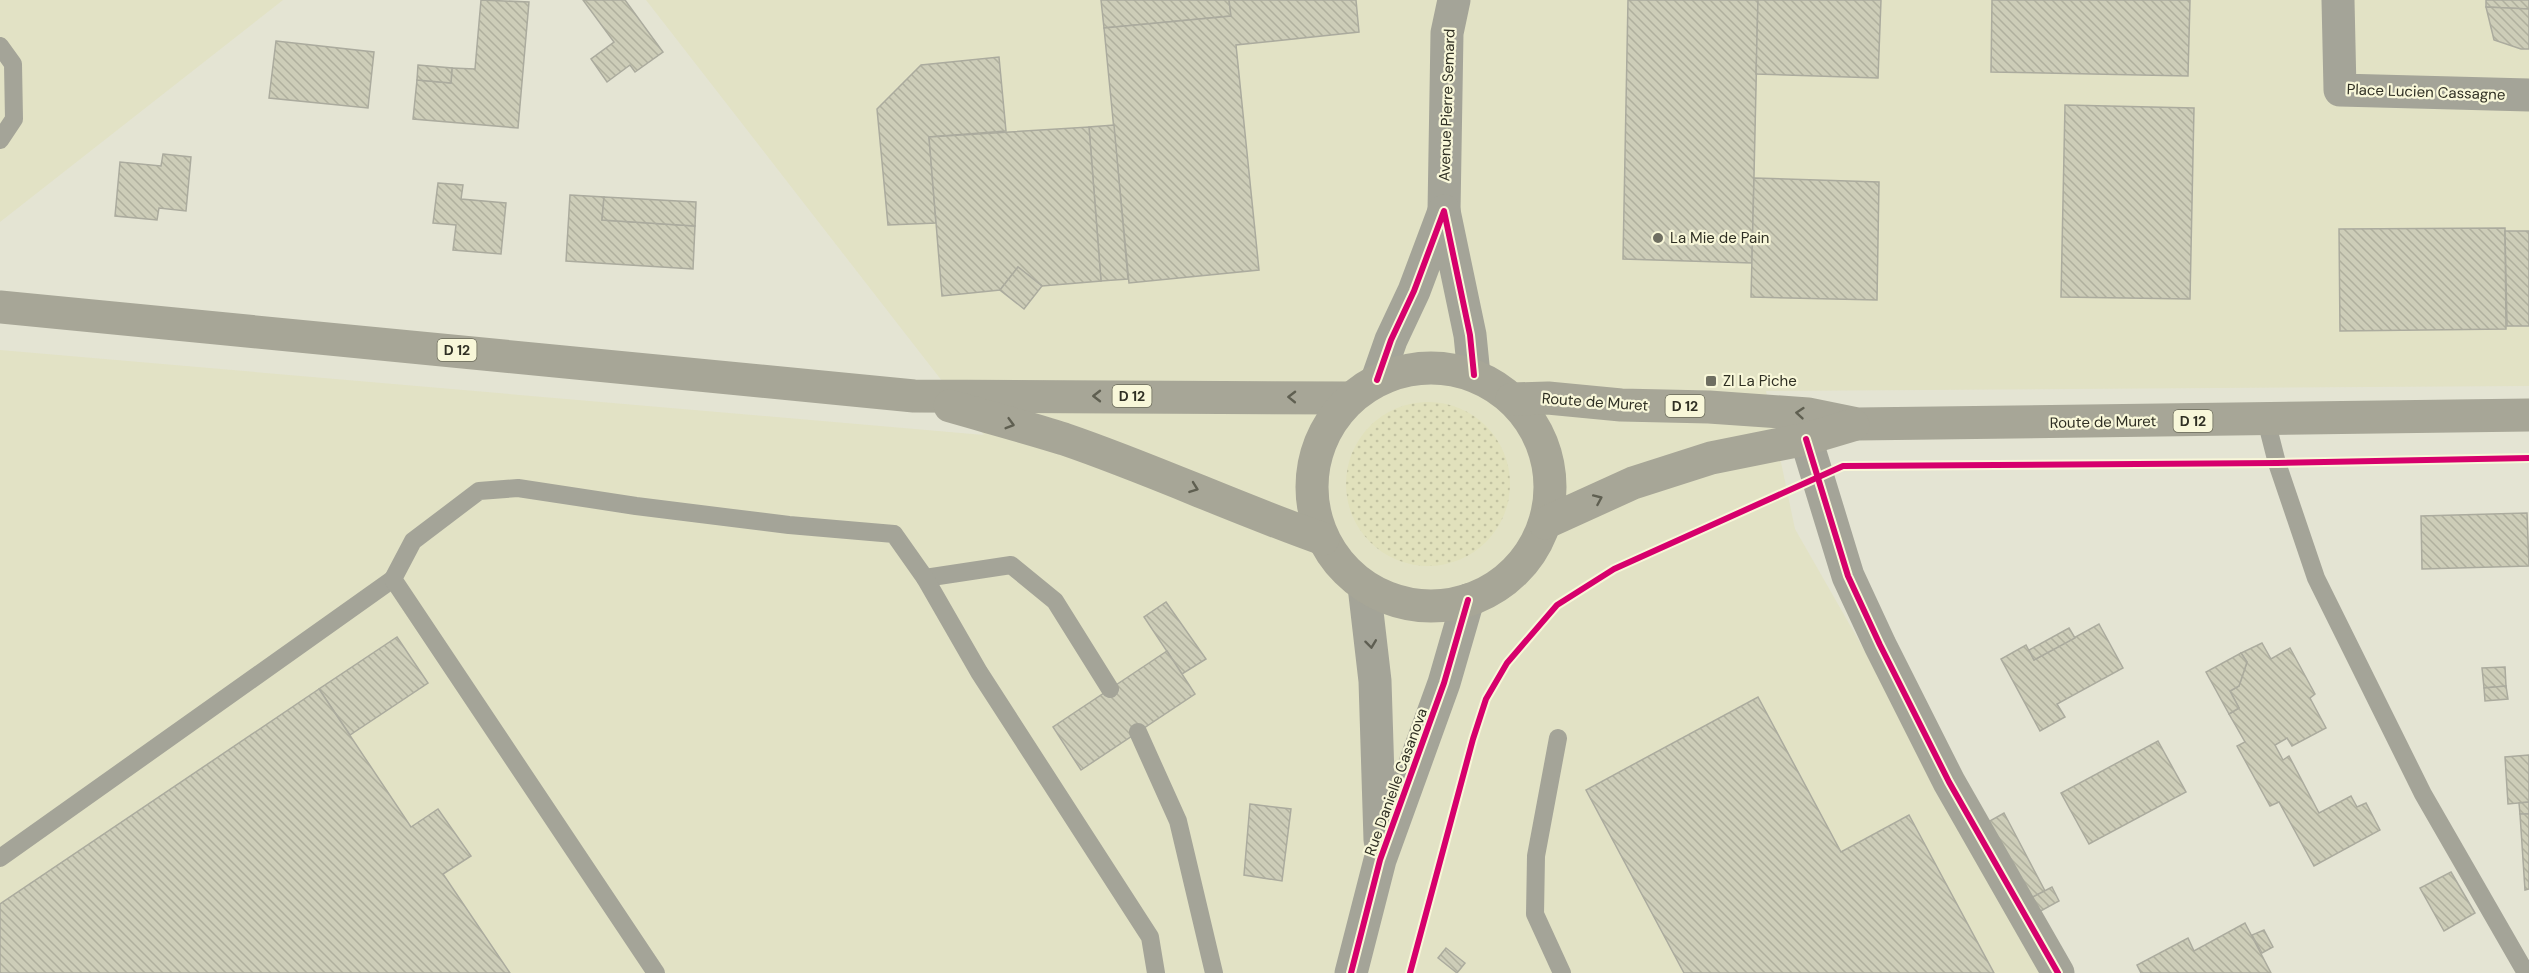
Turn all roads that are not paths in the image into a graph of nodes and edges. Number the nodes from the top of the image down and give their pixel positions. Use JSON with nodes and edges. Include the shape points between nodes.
{"nodes":[{"id":1,"x":1454,"y":0,"type":"edge"},
{"id":2,"x":2338,"y":0,"type":"edge"},
{"id":3,"x":0,"y":46,"type":"edge"},
{"id":4,"x":2529,"y":95,"type":"edge"},
{"id":5,"x":0,"y":140,"type":"edge"},
{"id":6,"x":1444,"y":211,"type":"junction"},
{"id":7,"x":0,"y":307,"type":"edge"},
{"id":8,"x":1474,"y":375,"type":"junction"},
{"id":9,"x":1364,"y":389,"type":"junction"},
{"id":10,"x":914,"y":396,"type":"junction"},
{"id":11,"x":1512,"y":399,"type":"junction"},
{"id":12,"x":2529,"y":415,"type":"edge"},
{"id":13,"x":2266,"y":420,"type":"junction"},
{"id":14,"x":1857,"y":424,"type":"junction"},
{"id":15,"x":1806,"y":439,"type":"junction"},
{"id":16,"x":1545,"y":523,"type":"junction"},
{"id":17,"x":1323,"y":539,"type":"junction"},
{"id":18,"x":925,"y":578,"type":"junction"},
{"id":19,"x":393,"y":579,"type":"junction"},
{"id":20,"x":1364,"y":586,"type":"junction"},
{"id":21,"x":1468,"y":600,"type":"junction"},
{"id":22,"x":1110,"y":689,"type":"dead end"},
{"id":23,"x":1138,"y":732,"type":"dead end"},
{"id":24,"x":1558,"y":738,"type":"dead end"},
{"id":25,"x":0,"y":858,"type":"edge"},
{"id":26,"x":1380,"y":860,"type":"junction"},
{"id":27,"x":656,"y":973,"type":"edge"},
{"id":28,"x":1156,"y":973,"type":"edge"},
{"id":29,"x":1215,"y":973,"type":"edge"},
{"id":30,"x":1351,"y":973,"type":"edge"},
{"id":31,"x":1562,"y":973,"type":"edge"},
{"id":32,"x":2058,"y":973,"type":"edge"},
{"id":33,"x":2526,"y":973,"type":"edge"}],
"edges":[{"from":1,"to":6,"type":"street","name":"Avenue Pierre Semard","via":[[1447,33]]},
{"from":2,"to":4,"type":"street","name":"Place Lucien Cassagne","via":[[2340,90]]},
{"from":3,"to":5,"type":"lane","via":[[13,64],[14,119]]},
{"from":6,"to":8,"type":"street","name":"Avenue Pierre Semard","via":[[1470,335]]},
{"from":6,"to":9,"type":"street","name":"Avenue Pierre Semard","via":[[1414,291]]},
{"from":7,"to":10,"type":"main road","number":"D 12"},
{"from":8,"to":9,"type":"main road","name":"Route de Muret","via":[[1442,367],[1408,369]]},
{"from":8,"to":11,"type":"main road","name":"Route de Muret"},
{"from":9,"to":10,"type":"main road","number":"D 12","one_way":true},
{"from":9,"to":17,"type":"main road","name":"Route de Muret","via":[[1327,428],[1314,464],[1312,502]]},
{"from":10,"to":17,"type":"main road","number":"D 12","one_way":true,"via":[[1063,439]]},
{"from":14,"to":11,"type":"main road","name":"Route de Muret","number":"D 12","one_way":true,"via":[[1786,412]]},
{"from":11,"to":16,"type":"main road","name":"Route de Muret","via":[[1530,419],[1545,452],[1550,496]]},
{"from":12,"to":13,"type":"main road","name":"Route de Muret","number":"D 12"},
{"from":13,"to":14,"type":"main road","name":"Route de Muret","number":"D 12"},
{"from":13,"to":33,"type":"lane","via":[[2316,578],[2423,794]]},
{"from":14,"to":15,"type":"main road","name":"Route de Muret","number":"D 12"},
{"from":16,"to":15,"type":"main road","name":"Route de Muret","number":"D 12","one_way":true,"via":[[1634,483],[1711,458]]},
{"from":15,"to":32,"type":"street","via":[[1848,576],[1875,635],[1949,782]]},
{"from":16,"to":21,"type":"main road","name":"Route de Muret","via":[[1528,556],[1502,583]]},
{"from":17,"to":20,"type":"main road","name":"Route de Muret","via":[[1341,565]]},
{"from":18,"to":19,"type":"lane","via":[[894,534],[789,525],[518,488],[479,491],[413,541]]},
{"from":18,"to":22,"type":"lane","via":[[1011,565],[1055,601]]},
{"from":18,"to":28,"type":"lane","via":[[979,672],[1150,937]]},
{"from":19,"to":25,"type":"lane"},
{"from":19,"to":27,"type":"lane"},
{"from":20,"to":21,"type":"main road","name":"Route de Muret","via":[[1396,602],[1432,606]]},
{"from":20,"to":26,"type":"street","name":"Rue Danielle Casanova","one_way":true,"via":[[1375,681]]},
{"from":21,"to":26,"type":"street","name":"Rue Danielle Casanova","via":[[1444,683]]},
{"from":23,"to":29,"type":"lane","via":[[1178,821]]},
{"from":24,"to":31,"type":"lane","via":[[1536,856],[1535,914]]},
{"from":26,"to":30,"type":"street","name":"Rue Danielle Casanova"}]}
